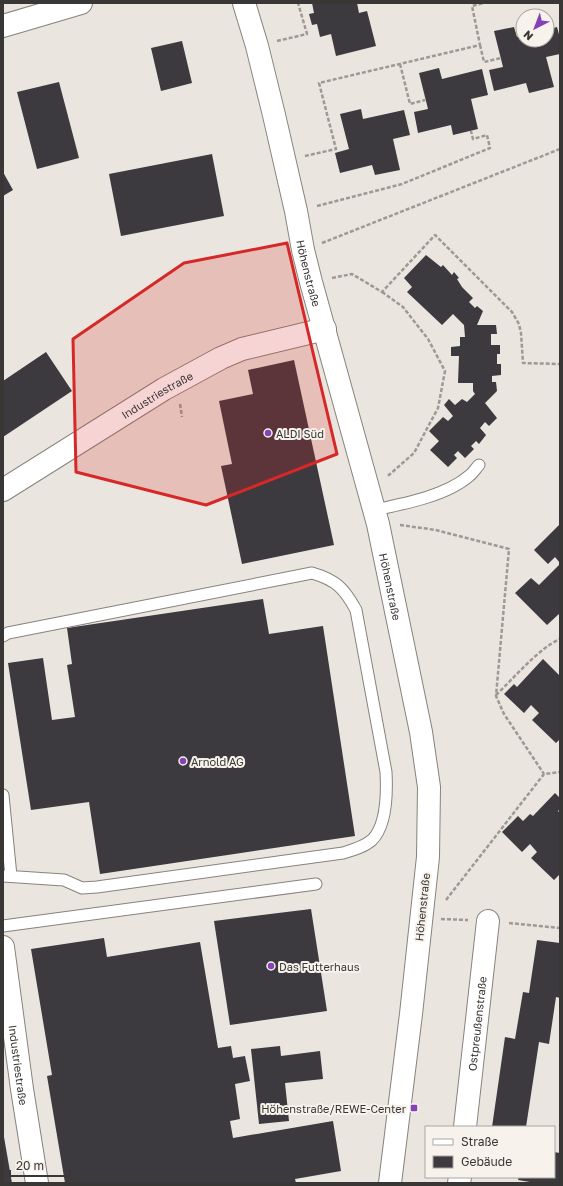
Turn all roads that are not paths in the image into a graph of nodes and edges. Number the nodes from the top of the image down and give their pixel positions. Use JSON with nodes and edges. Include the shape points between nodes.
{"nodes":[{"id":1,"x":81,"y":3,"type":"edge"},
{"id":2,"x":244,"y":3,"type":"edge"},
{"id":3,"x":3,"y":26,"type":"edge"},
{"id":4,"x":325,"y":330,"type":"junction"},
{"id":5,"x":479,"y":464,"type":"dead end"},
{"id":6,"x":3,"y":490,"type":"edge"},
{"id":7,"x":376,"y":517,"type":"junction"},
{"id":8,"x":3,"y":636,"type":"edge"},
{"id":9,"x":3,"y":795,"type":"edge"},
{"id":10,"x":7,"y":876,"type":"edge"},
{"id":11,"x":316,"y":884,"type":"dead end"},
{"id":12,"x":488,"y":921,"type":"dead end"},
{"id":13,"x":3,"y":926,"type":"edge"},
{"id":14,"x":3,"y":947,"type":"edge"},
{"id":15,"x":465,"y":1126,"type":"edge"},
{"id":16,"x":37,"y":1183,"type":"edge"},
{"id":17,"x":390,"y":1183,"type":"edge"}],
"edges":[{"from":1,"to":3,"type":"street"},
{"from":2,"to":4,"type":"street","name":"Höhenstraße","via":[[284,160],[303,250]]},
{"from":4,"to":6,"type":"street","name":"Industriestraße","via":[[242,349],[221,358],[164,389]]},
{"from":4,"to":7,"type":"street","name":"Höhenstraße"},
{"from":5,"to":7,"type":"lane","via":[[469,476],[451,488]]},
{"from":7,"to":17,"type":"street","name":"Höhenstraße","via":[[421,732],[429,787],[428,857]]},
{"from":8,"to":10,"type":"lane","via":[[16,631],[312,573],[326,577],[339,585],[356,610],[386,772],[387,796],[381,821],[372,840],[360,848],[343,853],[97,887],[82,888],[64,880]]},
{"from":9,"to":10,"type":"lane"},
{"from":11,"to":13,"type":"lane"},
{"from":12,"to":15,"type":"street","name":"Ostpreußenstraße"},
{"from":14,"to":16,"type":"street","name":"Industriestraße"}]}
